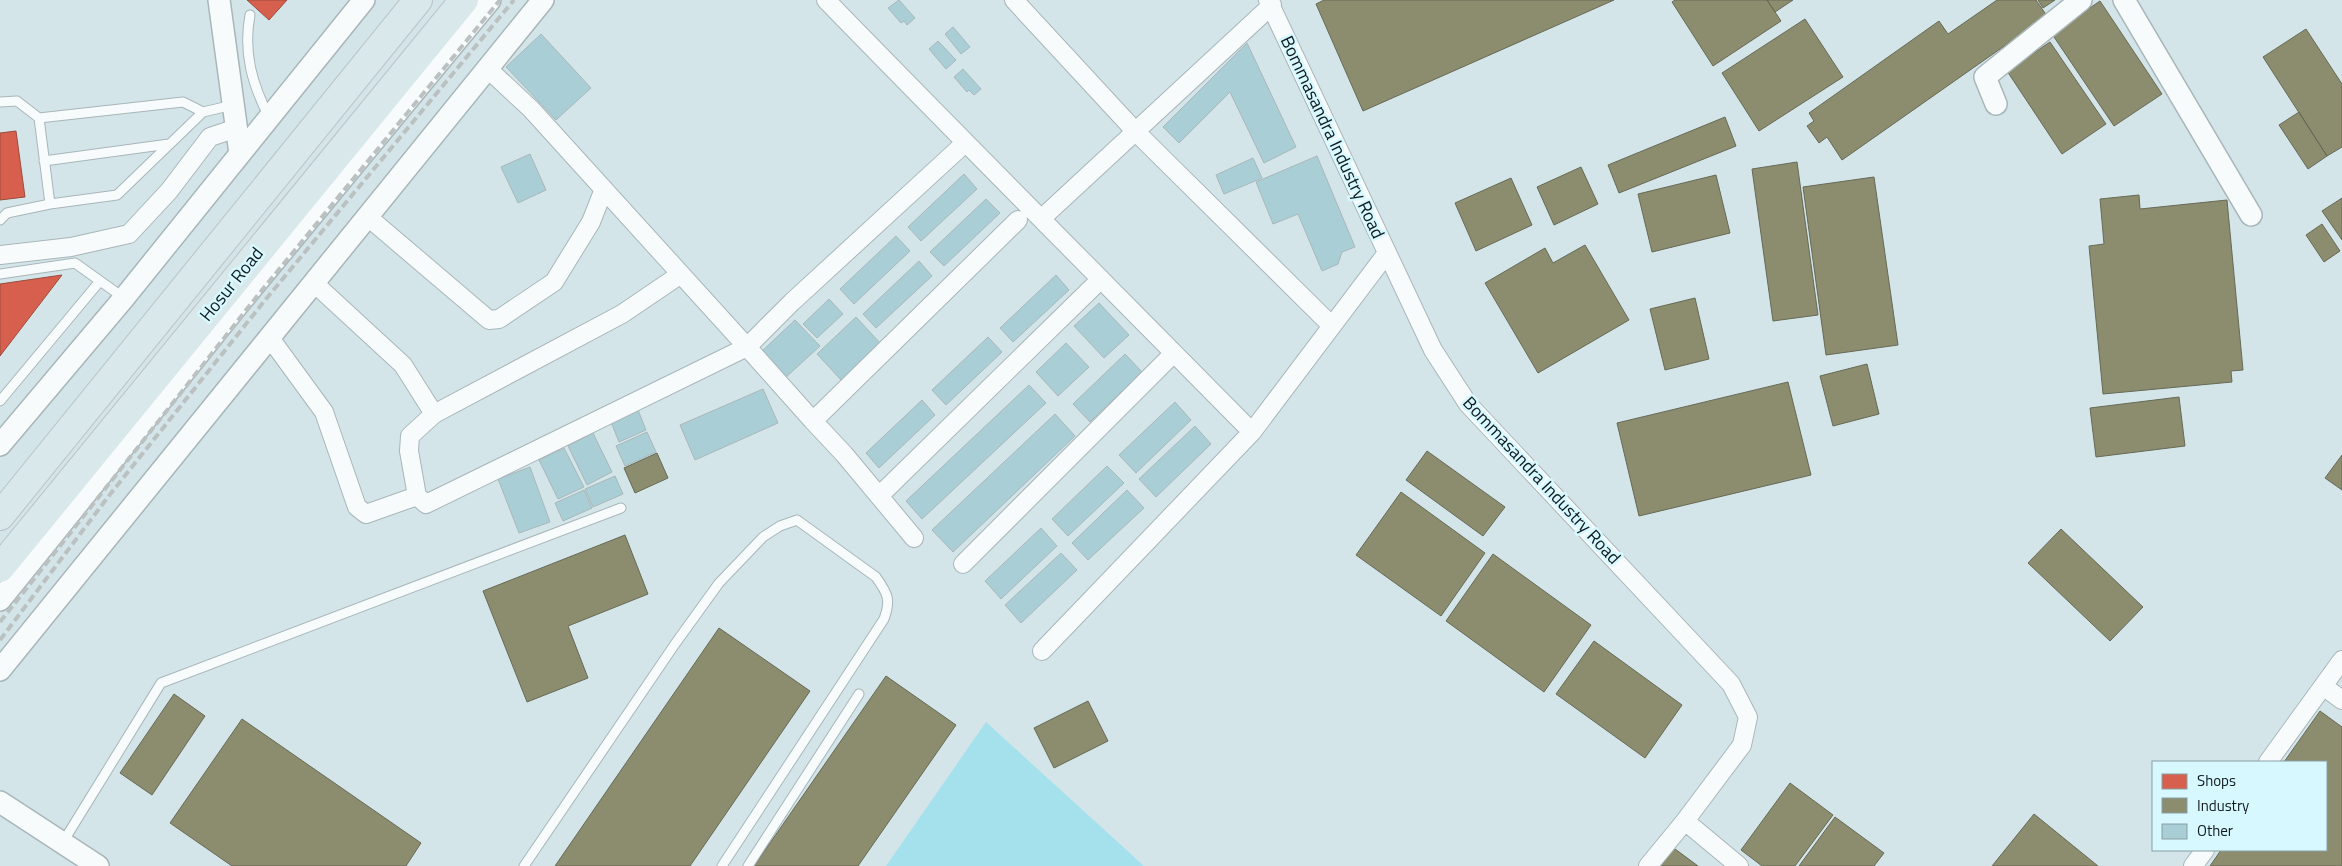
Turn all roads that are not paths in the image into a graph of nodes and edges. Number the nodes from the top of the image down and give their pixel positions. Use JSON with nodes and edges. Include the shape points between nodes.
{"nodes":[{"id":1,"x":219,"y":0,"type":"edge"},
{"id":2,"x":418,"y":0,"type":"edge"},
{"id":3,"x":464,"y":0,"type":"edge"},
{"id":4,"x":490,"y":0,"type":"edge"},
{"id":5,"x":543,"y":0,"type":"edge"},
{"id":6,"x":826,"y":0,"type":"edge"},
{"id":7,"x":1014,"y":0,"type":"edge"},
{"id":8,"x":2080,"y":0,"type":"edge"},
{"id":9,"x":2124,"y":0,"type":"edge"},
{"id":10,"x":1270,"y":2,"type":"edge"},
{"id":11,"x":359,"y":3,"type":"edge"},
{"id":12,"x":250,"y":15,"type":"dead end"},
{"id":13,"x":488,"y":69,"type":"junction"},
{"id":14,"x":0,"y":102,"type":"edge"},
{"id":15,"x":1996,"y":104,"type":"dead end"},
{"id":16,"x":234,"y":105,"type":"junction"},
{"id":17,"x":203,"y":112,"type":"junction"},
{"id":18,"x":269,"y":117,"type":"junction"},
{"id":19,"x":39,"y":118,"type":"junction"},
{"id":20,"x":237,"y":128,"type":"junction"},
{"id":21,"x":1136,"y":132,"type":"junction"},
{"id":22,"x":965,"y":143,"type":"junction"},
{"id":23,"x":170,"y":144,"type":"junction"},
{"id":24,"x":240,"y":154,"type":"junction"},
{"id":25,"x":44,"y":161,"type":"junction"},
{"id":26,"x":604,"y":189,"type":"junction"},
{"id":27,"x":50,"y":204,"type":"junction"},
{"id":28,"x":2251,"y":214,"type":"dead end"},
{"id":29,"x":368,"y":217,"type":"junction"},
{"id":30,"x":1042,"y":218,"type":"junction"},
{"id":31,"x":0,"y":220,"type":"edge"},
{"id":32,"x":1018,"y":220,"type":"dead end"},
{"id":33,"x":1387,"y":253,"type":"junction"},
{"id":34,"x":0,"y":255,"type":"edge"},
{"id":35,"x":0,"y":274,"type":"edge"},
{"id":36,"x":681,"y":274,"type":"junction"},
{"id":37,"x":1101,"y":279,"type":"junction"},
{"id":38,"x":100,"y":281,"type":"junction"},
{"id":39,"x":314,"y":283,"type":"junction"},
{"id":40,"x":124,"y":298,"type":"junction"},
{"id":41,"x":1332,"y":326,"type":"junction"},
{"id":42,"x":270,"y":338,"type":"junction"},
{"id":43,"x":747,"y":347,"type":"junction"},
{"id":44,"x":1174,"y":353,"type":"junction"},
{"id":45,"x":0,"y":401,"type":"edge"},
{"id":46,"x":434,"y":414,"type":"junction"},
{"id":47,"x":812,"y":421,"type":"junction"},
{"id":48,"x":1252,"y":432,"type":"junction"},
{"id":49,"x":0,"y":445,"type":"edge"},
{"id":50,"x":417,"y":496,"type":"junction"},
{"id":51,"x":879,"y":496,"type":"junction"},
{"id":52,"x":621,"y":508,"type":"dead end"},
{"id":53,"x":0,"y":516,"type":"edge"},
{"id":54,"x":914,"y":538,"type":"dead end"},
{"id":55,"x":964,"y":564,"type":"dead end"},
{"id":56,"x":0,"y":568,"type":"edge"},
{"id":57,"x":0,"y":600,"type":"edge"},
{"id":58,"x":1042,"y":651,"type":"dead end"},
{"id":59,"x":2342,"y":660,"type":"edge"},
{"id":60,"x":0,"y":670,"type":"edge"},
{"id":61,"x":2323,"y":686,"type":"junction"},
{"id":62,"x":859,"y":694,"type":"dead end"},
{"id":63,"x":2342,"y":700,"type":"edge"},
{"id":64,"x":2269,"y":761,"type":"edge"},
{"id":65,"x":0,"y":802,"type":"edge"},
{"id":66,"x":1685,"y":821,"type":"junction"},
{"id":67,"x":63,"y":842,"type":"junction"},
{"id":68,"x":2204,"y":851,"type":"edge"},
{"id":69,"x":98,"y":866,"type":"edge"},
{"id":70,"x":524,"y":866,"type":"edge"},
{"id":71,"x":722,"y":866,"type":"edge"},
{"id":72,"x":748,"y":866,"type":"edge"},
{"id":73,"x":1648,"y":866,"type":"edge"},
{"id":74,"x":1739,"y":866,"type":"edge"},
{"id":75,"x":2193,"y":866,"type":"edge"}],
"edges":[{"from":1,"to":16,"type":"street"},
{"from":2,"to":53,"type":"highway","name":"Hosur Road"},
{"from":3,"to":56,"type":"highway","name":"Hosur Road"},
{"from":4,"to":57,"type":"street"},
{"from":5,"to":13,"type":"street"},
{"from":6,"to":22,"type":"street"},
{"from":7,"to":21,"type":"street"},
{"from":8,"to":15,"type":"street","via":[[1985,77]]},
{"from":9,"to":28,"type":"street"},
{"from":10,"to":21,"type":"street"},
{"from":10,"to":33,"type":"street","name":"Bommasandra Industry Road"},
{"from":11,"to":18,"type":"street"},
{"from":12,"to":18,"type":"lane","via":[[247,57]]},
{"from":13,"to":26,"type":"street"},
{"from":13,"to":29,"type":"street"},
{"from":14,"to":19,"type":"lane","via":[[17,101]]},
{"from":16,"to":17,"type":"lane"},
{"from":16,"to":20,"type":"street"},
{"from":17,"to":19,"type":"lane","via":[[183,102]]},
{"from":17,"to":23,"type":"lane"},
{"from":18,"to":24,"type":"street"},
{"from":19,"to":25,"type":"lane"},
{"from":20,"to":24,"type":"street"},
{"from":20,"to":34,"type":"street","via":[[210,137],[129,234],[71,248]]},
{"from":21,"to":30,"type":"street"},
{"from":21,"to":41,"type":"street"},
{"from":22,"to":30,"type":"street"},
{"from":22,"to":43,"type":"street"},
{"from":23,"to":25,"type":"lane"},
{"from":23,"to":27,"type":"lane","via":[[117,195]]},
{"from":24,"to":40,"type":"street"},
{"from":25,"to":27,"type":"lane"},
{"from":26,"to":29,"type":"street","via":[[591,222],[554,282],[499,319],[489,320]]},
{"from":26,"to":36,"type":"street"},
{"from":27,"to":31,"type":"lane","via":[[7,213]]},
{"from":29,"to":39,"type":"street"},
{"from":30,"to":37,"type":"street"},
{"from":32,"to":47,"type":"street"},
{"from":33,"to":41,"type":"street"},
{"from":33,"to":66,"type":"street","name":"Bommasandra Industry Road","via":[[1433,350],[1468,404],[1731,684],[1748,717],[1742,745]]},
{"from":35,"to":38,"type":"lane","via":[[75,263]]},
{"from":36,"to":43,"type":"street"},
{"from":36,"to":46,"type":"street","via":[[622,314]]},
{"from":37,"to":44,"type":"street"},
{"from":37,"to":51,"type":"street"},
{"from":38,"to":40,"type":"lane"},
{"from":38,"to":45,"type":"lane"},
{"from":39,"to":42,"type":"street"},
{"from":39,"to":46,"type":"street","via":[[403,365]]},
{"from":40,"to":49,"type":"street"},
{"from":41,"to":48,"type":"street"},
{"from":42,"to":50,"type":"street","via":[[324,412],[357,507],[366,514]]},
{"from":42,"to":60,"type":"street"},
{"from":43,"to":47,"type":"street"},
{"from":43,"to":50,"type":"street","via":[[426,504]]},
{"from":44,"to":48,"type":"street"},
{"from":44,"to":55,"type":"street"},
{"from":46,"to":50,"type":"street","via":[[410,436],[409,451]]},
{"from":47,"to":51,"type":"street"},
{"from":48,"to":58,"type":"street"},
{"from":51,"to":54,"type":"street"},
{"from":52,"to":67,"type":"lane","via":[[161,683]]},
{"from":59,"to":61,"type":"street"},
{"from":61,"to":63,"type":"street"},
{"from":61,"to":64,"type":"street"},
{"from":62,"to":72,"type":"lane"},
{"from":65,"to":67,"type":"street"},
{"from":66,"to":73,"type":"street","name":"Bommasandra Industry Road"},
{"from":66,"to":74,"type":"street"},
{"from":67,"to":69,"type":"street"},
{"from":68,"to":75,"type":"street"},
{"from":70,"to":71,"type":"lane","via":[[719,583],[763,537],[797,520],[876,578],[885,589],[889,604],[884,619]]}]}
